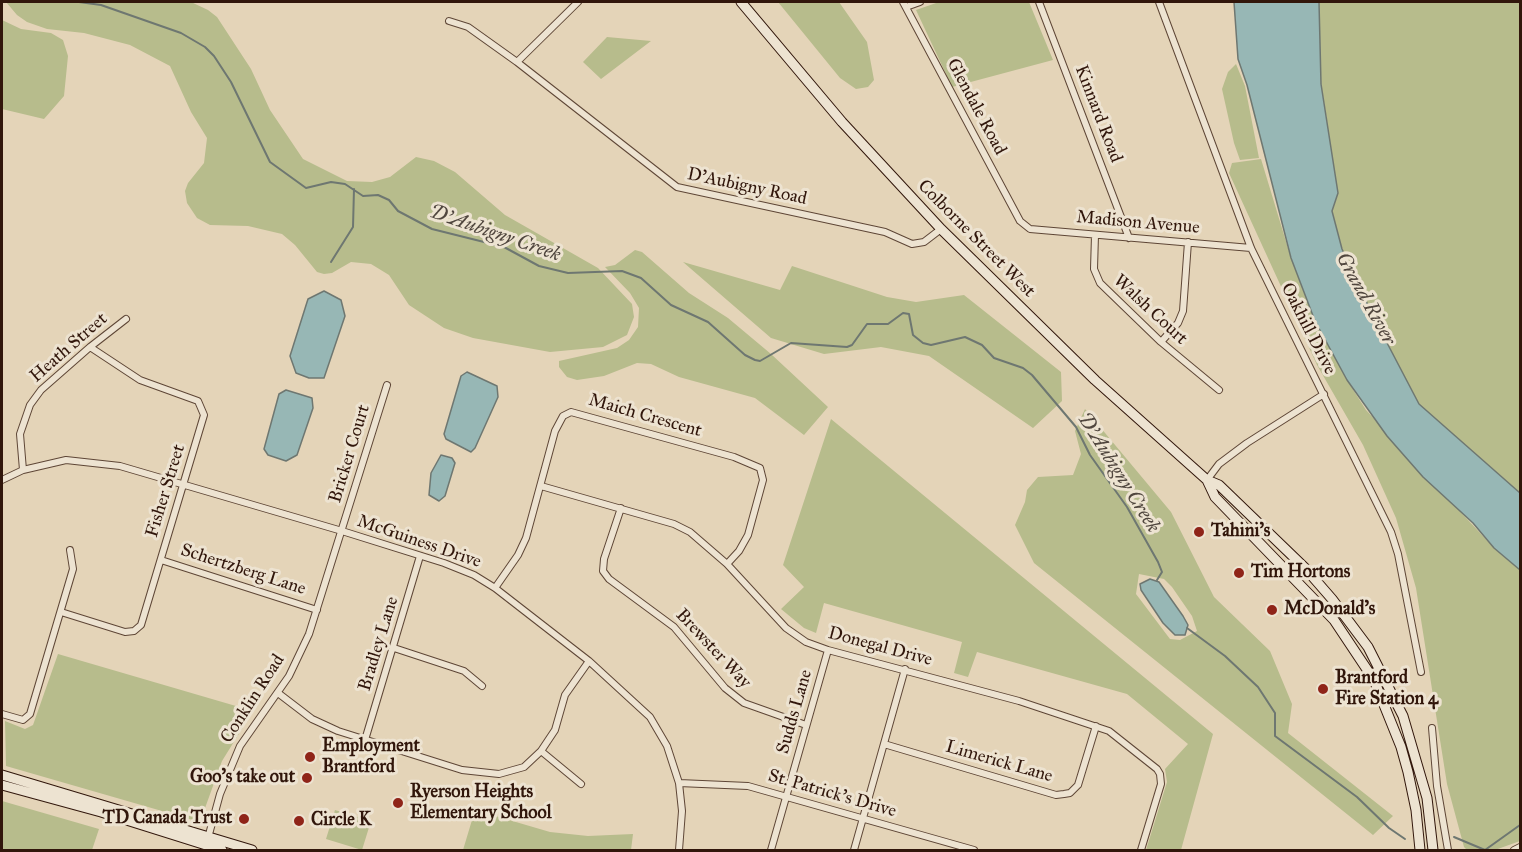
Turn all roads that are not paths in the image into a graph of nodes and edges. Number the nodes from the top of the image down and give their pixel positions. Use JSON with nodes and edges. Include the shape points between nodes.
{"nodes":[{"id":1,"x":578,"y":2,"type":"edge"},
{"id":2,"x":741,"y":2,"type":"edge"},
{"id":3,"x":920,"y":2,"type":"edge"},
{"id":4,"x":1039,"y":2,"type":"edge"},
{"id":5,"x":1159,"y":2,"type":"edge"},
{"id":6,"x":905,"y":4,"type":"edge"},
{"id":7,"x":449,"y":21,"type":"dead end"},
{"id":8,"x":517,"y":62,"type":"junction"},
{"id":9,"x":1024,"y":225,"type":"joint"},
{"id":10,"x":940,"y":230,"type":"junction"},
{"id":11,"x":1095,"y":235,"type":"junction"},
{"id":12,"x":1129,"y":238,"type":"junction"},
{"id":13,"x":1188,"y":242,"type":"junction"},
{"id":14,"x":1251,"y":248,"type":"junction"},
{"id":15,"x":126,"y":319,"type":"dead end"},
{"id":16,"x":1161,"y":342,"type":"junction"},
{"id":17,"x":90,"y":347,"type":"junction"},
{"id":18,"x":387,"y":385,"type":"dead end"},
{"id":19,"x":1219,"y":390,"type":"dead end"},
{"id":20,"x":1324,"y":394,"type":"junction"},
{"id":21,"x":23,"y":470,"type":"junction"},
{"id":22,"x":2,"y":480,"type":"edge"},
{"id":23,"x":1207,"y":480,"type":"junction"},
{"id":24,"x":184,"y":486,"type":"junction"},
{"id":25,"x":541,"y":486,"type":"junction"},
{"id":26,"x":621,"y":508,"type":"junction"},
{"id":27,"x":342,"y":531,"type":"junction"},
{"id":28,"x":69,"y":550,"type":"dead end"},
{"id":29,"x":420,"y":556,"type":"junction"},
{"id":30,"x":161,"y":560,"type":"junction"},
{"id":31,"x":727,"y":564,"type":"junction"},
{"id":32,"x":495,"y":588,"type":"junction"},
{"id":33,"x":317,"y":610,"type":"junction"},
{"id":34,"x":61,"y":612,"type":"junction"},
{"id":35,"x":394,"y":648,"type":"junction"},
{"id":36,"x":828,"y":650,"type":"junction"},
{"id":37,"x":589,"y":661,"type":"junction"},
{"id":38,"x":905,"y":669,"type":"junction"},
{"id":39,"x":1421,"y":672,"type":"dead end"},
{"id":40,"x":483,"y":686,"type":"dead end"},
{"id":41,"x":278,"y":693,"type":"junction"},
{"id":42,"x":2,"y":714,"type":"edge"},
{"id":43,"x":806,"y":725,"type":"junction"},
{"id":44,"x":1096,"y":726,"type":"junction"},
{"id":45,"x":1432,"y":728,"type":"dead end"},
{"id":46,"x":365,"y":740,"type":"junction"},
{"id":47,"x":884,"y":744,"type":"junction"},
{"id":48,"x":541,"y":751,"type":"junction"},
{"id":49,"x":2,"y":775,"type":"edge"},
{"id":50,"x":679,"y":783,"type":"junction"},
{"id":51,"x":2,"y":784,"type":"edge"},
{"id":52,"x":580,"y":784,"type":"dead end"},
{"id":53,"x":788,"y":796,"type":"junction"},
{"id":54,"x":863,"y":818,"type":"junction"},
{"id":55,"x":206,"y":845,"type":"edge"},
{"id":56,"x":1521,"y":847,"type":"edge"},
{"id":57,"x":222,"y":850,"type":"edge"},
{"id":58,"x":252,"y":850,"type":"edge"},
{"id":59,"x":679,"y":850,"type":"edge"},
{"id":60,"x":771,"y":850,"type":"edge"},
{"id":61,"x":854,"y":850,"type":"edge"},
{"id":62,"x":974,"y":850,"type":"edge"},
{"id":63,"x":1141,"y":850,"type":"edge"},
{"id":64,"x":1420,"y":850,"type":"edge"},
{"id":65,"x":1433,"y":850,"type":"edge"},
{"id":66,"x":1448,"y":850,"type":"edge"},
{"id":67,"x":1514,"y":850,"type":"edge"}],
"edges":[{"from":1,"to":8,"type":"street"},
{"from":2,"to":10,"type":"main road","name":"Colborne Street West"},
{"from":3,"to":6,"type":"street"},
{"from":4,"to":12,"type":"street","name":"Kinnard Road"},
{"from":5,"to":14,"type":"street","name":"Oakhill Drive"},
{"from":6,"to":9,"type":"street","name":"Glendale Road"},
{"from":7,"to":8,"type":"street","name":"D'Aubigny Road","via":[[468,27]]},
{"from":8,"to":10,"type":"street","name":"D'Aubigny Road","via":[[677,187],[885,232],[912,244],[924,242]]},
{"from":9,"to":11,"type":"street","name":"Madison Avenue","via":[[1030,229]]},
{"from":10,"to":23,"type":"main road","name":"Colborne Street West","via":[[1095,380]]},
{"from":11,"to":12,"type":"street","name":"Madison Avenue"},
{"from":11,"to":16,"type":"street","name":"Walsh Court","via":[[1094,270],[1100,283]]},
{"from":12,"to":13,"type":"street","name":"Madison Avenue"},
{"from":13,"to":14,"type":"street","name":"Madison Avenue"},
{"from":13,"to":16,"type":"street","via":[[1183,310],[1178,323]]},
{"from":14,"to":20,"type":"street","name":"Oakhill Drive"},
{"from":15,"to":17,"type":"street","name":"Heath Street"},
{"from":16,"to":19,"type":"street","name":"Walsh Court"},
{"from":17,"to":21,"type":"street","name":"Heath Street","via":[[41,390],[30,405],[20,434]]},
{"from":17,"to":24,"type":"street","name":"Fisher Street","via":[[140,380],[193,398],[202,405],[204,415]]},
{"from":18,"to":27,"type":"street","name":"Bricker Court"},
{"from":20,"to":23,"type":"street","via":[[1247,443],[1219,464]]},
{"from":20,"to":39,"type":"street","name":"Oakhill Drive","via":[[1398,554]]},
{"from":21,"to":22,"type":"street","name":"McGuiness Drive"},
{"from":21,"to":24,"type":"street","name":"McGuiness Drive","via":[[84,460],[120,466]]},
{"from":23,"to":64,"type":"main road","name":"Colborne Street West","via":[[1215,497],[1334,620],[1374,680],[1408,772]]},
{"from":23,"to":65,"type":"main road","name":"Colborne Street West","via":[[1219,485],[1305,568],[1368,647],[1388,682],[1413,748],[1427,798]]},
{"from":24,"to":27,"type":"street","name":"McGuiness Drive"},
{"from":24,"to":30,"type":"street","name":"Fisher Street"},
{"from":25,"to":26,"type":"street","name":"Donegal Drive"},
{"from":25,"to":31,"type":"street","name":"Maich Crescent","via":[[558,422],[571,412],[750,462],[760,468],[764,480],[748,535]]},
{"from":25,"to":32,"type":"street","name":"Maich Crescent","via":[[526,538]]},
{"from":26,"to":31,"type":"street","name":"Donegal Drive","via":[[674,524],[702,541]]},
{"from":26,"to":43,"type":"street","name":"Brewster Way","via":[[604,559],[603,571],[609,579],[675,627],[725,688],[744,703]]},
{"from":27,"to":29,"type":"street","name":"McGuiness Drive"},
{"from":27,"to":33,"type":"street","name":"Conklin Road"},
{"from":28,"to":34,"type":"street","via":[[73,569]]},
{"from":29,"to":32,"type":"street","name":"McGuiness Drive","via":[[463,570]]},
{"from":29,"to":35,"type":"street","name":"Bradley Lane"},
{"from":30,"to":33,"type":"street","name":"Schertzberg Lane"},
{"from":30,"to":34,"type":"street","name":"Fisher Street","via":[[141,625],[134,631],[125,632]]},
{"from":31,"to":36,"type":"street","name":"Donegal Drive","via":[[786,628],[800,639]]},
{"from":32,"to":37,"type":"street","name":"McGuiness Drive"},
{"from":33,"to":41,"type":"street","name":"Conklin Road","via":[[298,661]]},
{"from":34,"to":42,"type":"street","via":[[30,714],[23,720]]},
{"from":35,"to":40,"type":"street","via":[[464,670]]},
{"from":35,"to":46,"type":"street","name":"Bradley Lane"},
{"from":36,"to":38,"type":"street","name":"Donegal Drive"},
{"from":36,"to":43,"type":"street","name":"Sudds Lane"},
{"from":37,"to":48,"type":"street","via":[[565,695],[555,730]]},
{"from":37,"to":50,"type":"street","name":"McGuiness Drive","via":[[650,717],[667,746]]},
{"from":38,"to":44,"type":"street","name":"Donegal Drive"},
{"from":38,"to":47,"type":"street"},
{"from":41,"to":46,"type":"street","via":[[318,722]]},
{"from":41,"to":55,"type":"street","name":"Conklin Road","via":[[240,746],[220,794]]},
{"from":43,"to":53,"type":"street","name":"Sudds Lane"},
{"from":44,"to":47,"type":"street","name":"Limerick Lane","via":[[1078,785],[1070,793],[1056,795]]},
{"from":44,"to":63,"type":"street","name":"Donegal Drive","via":[[1114,734],[1160,774],[1161,784]]},
{"from":45,"to":66,"type":"street"},
{"from":46,"to":48,"type":"street","via":[[487,774],[524,767]]},
{"from":47,"to":54,"type":"street"},
{"from":48,"to":52,"type":"street"},
{"from":49,"to":55,"type":"main road"},
{"from":50,"to":53,"type":"street","name":"St. Patrick's Drive","via":[[734,784]]},
{"from":50,"to":59,"type":"street","name":"McGuiness Drive"},
{"from":51,"to":55,"type":"main road"},
{"from":53,"to":54,"type":"street","name":"St. Patrick's Drive"},
{"from":53,"to":60,"type":"street","name":"Sudds Lane"},
{"from":54,"to":61,"type":"street"},
{"from":54,"to":62,"type":"street","name":"St. Patrick's Drive"},
{"from":55,"to":57,"type":"main road"},
{"from":55,"to":58,"type":"main road"},
{"from":56,"to":67,"type":"street"}]}
